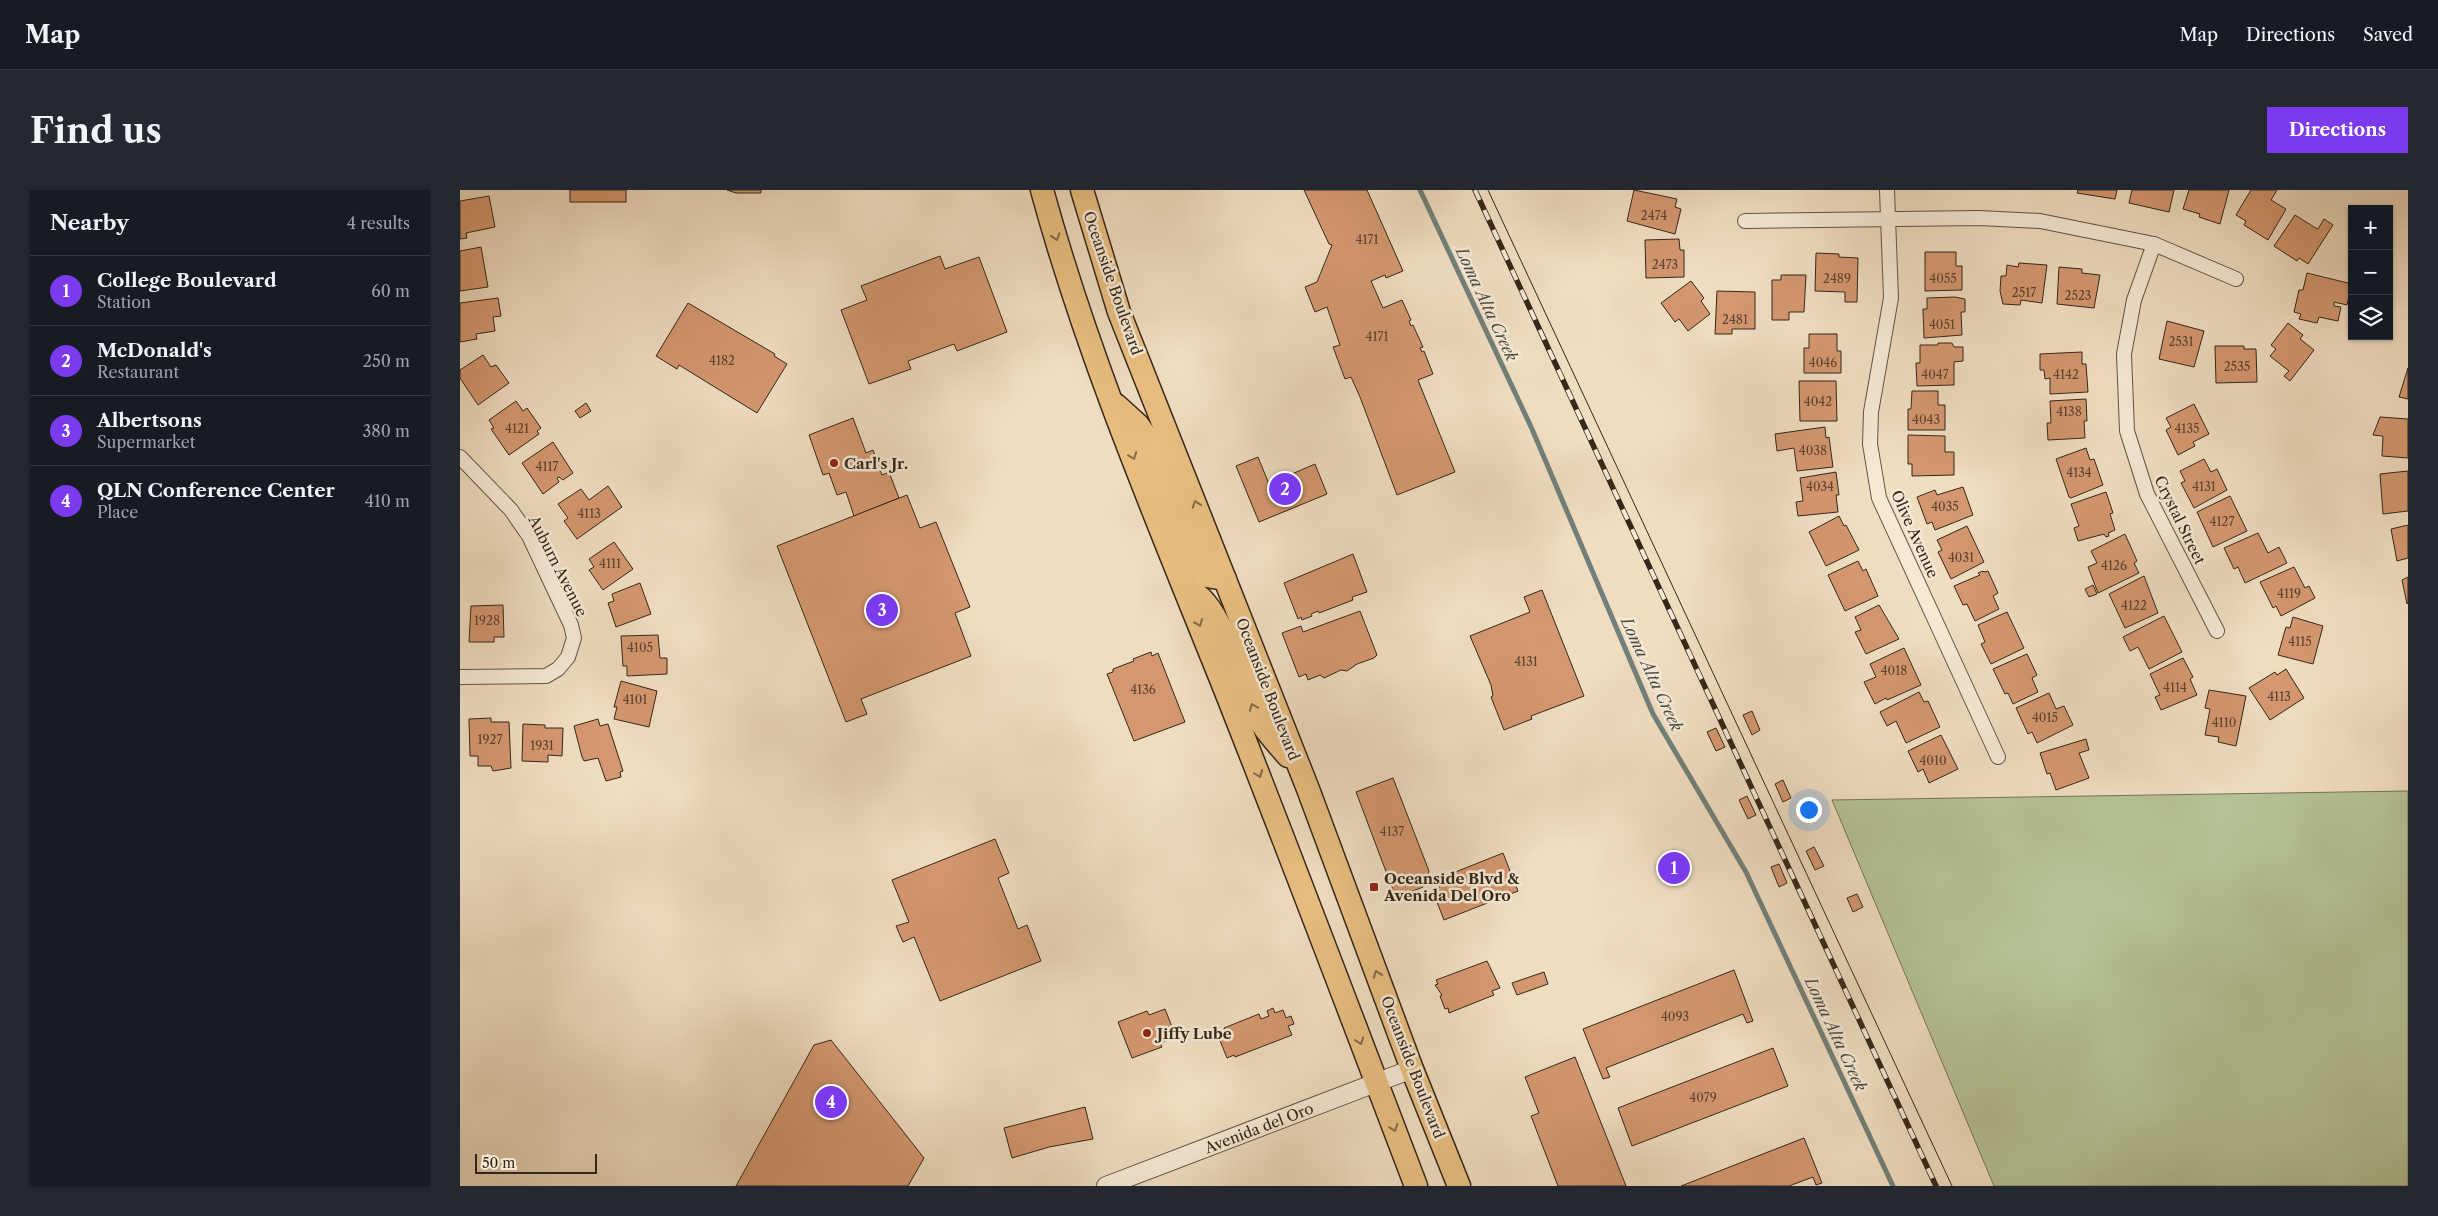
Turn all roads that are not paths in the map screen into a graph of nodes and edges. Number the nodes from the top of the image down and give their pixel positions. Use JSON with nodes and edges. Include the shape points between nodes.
{"nodes":[{"id":1,"x":1042,"y":190,"type":"edge"},
{"id":2,"x":1082,"y":190,"type":"edge"},
{"id":3,"x":1887,"y":190,"type":"edge"},
{"id":4,"x":1886,"y":220,"type":"junction"},
{"id":5,"x":1745,"y":222,"type":"dead end"},
{"id":6,"x":2154,"y":244,"type":"junction"},
{"id":7,"x":2236,"y":279,"type":"dead end"},
{"id":8,"x":1113,"y":403,"type":"junction"},
{"id":9,"x":460,"y":456,"type":"edge"},
{"id":10,"x":1226,"y":579,"type":"junction"},
{"id":11,"x":1185,"y":589,"type":"junction"},
{"id":12,"x":2217,"y":631,"type":"dead end"},
{"id":13,"x":460,"y":677,"type":"edge"},
{"id":14,"x":1998,"y":757,"type":"dead end"},
{"id":15,"x":1302,"y":774,"type":"junction"},
{"id":16,"x":1412,"y":1069,"type":"junction"},
{"id":17,"x":1376,"y":1083,"type":"junction"},
{"id":18,"x":1106,"y":1186,"type":"edge"},
{"id":19,"x":1416,"y":1186,"type":"edge"},
{"id":20,"x":1459,"y":1186,"type":"edge"}],
"edges":[{"from":1,"to":8,"type":"main road","one_way":true,"via":[[1086,333]]},
{"from":10,"to":2,"type":"main road","name":"Oceanside Boulevard","one_way":true,"via":[[1119,312]]},
{"from":3,"to":4,"type":"street","name":"Olive Avenue"},
{"from":4,"to":5,"type":"street"},
{"from":4,"to":6,"type":"street","via":[[1979,218],[2040,222]]},
{"from":4,"to":14,"type":"street","name":"Olive Avenue","via":[[1891,298],[1871,412],[1870,444],[1879,498]]},
{"from":6,"to":7,"type":"street"},
{"from":6,"to":12,"type":"street","name":"Crystal Street","via":[[2134,300],[2124,354],[2127,431],[2147,494]]},
{"from":8,"to":10,"type":"main road","via":[[1138,425],[1147,438],[1200,572]]},
{"from":8,"to":11,"type":"main road","one_way":true},
{"from":9,"to":13,"type":"street","name":"Auburn Avenue","via":[[511,510],[529,536],[572,625],[574,638],[568,657],[558,669],[546,676]]},
{"from":10,"to":15,"type":"main road","name":"Oceanside Boulevard"},
{"from":15,"to":11,"type":"main road","one_way":true,"via":[[1258,718],[1208,604],[1195,590]]},
{"from":11,"to":17,"type":"main road","one_way":true},
{"from":16,"to":15,"type":"main road","name":"Oceanside Boulevard","one_way":true},
{"from":16,"to":17,"type":"street","name":"Avenida del Oro"},
{"from":16,"to":20,"type":"main road","name":"Oceanside Boulevard"},
{"from":17,"to":18,"type":"street","name":"Avenida del Oro"},
{"from":17,"to":19,"type":"main road","one_way":true}]}
